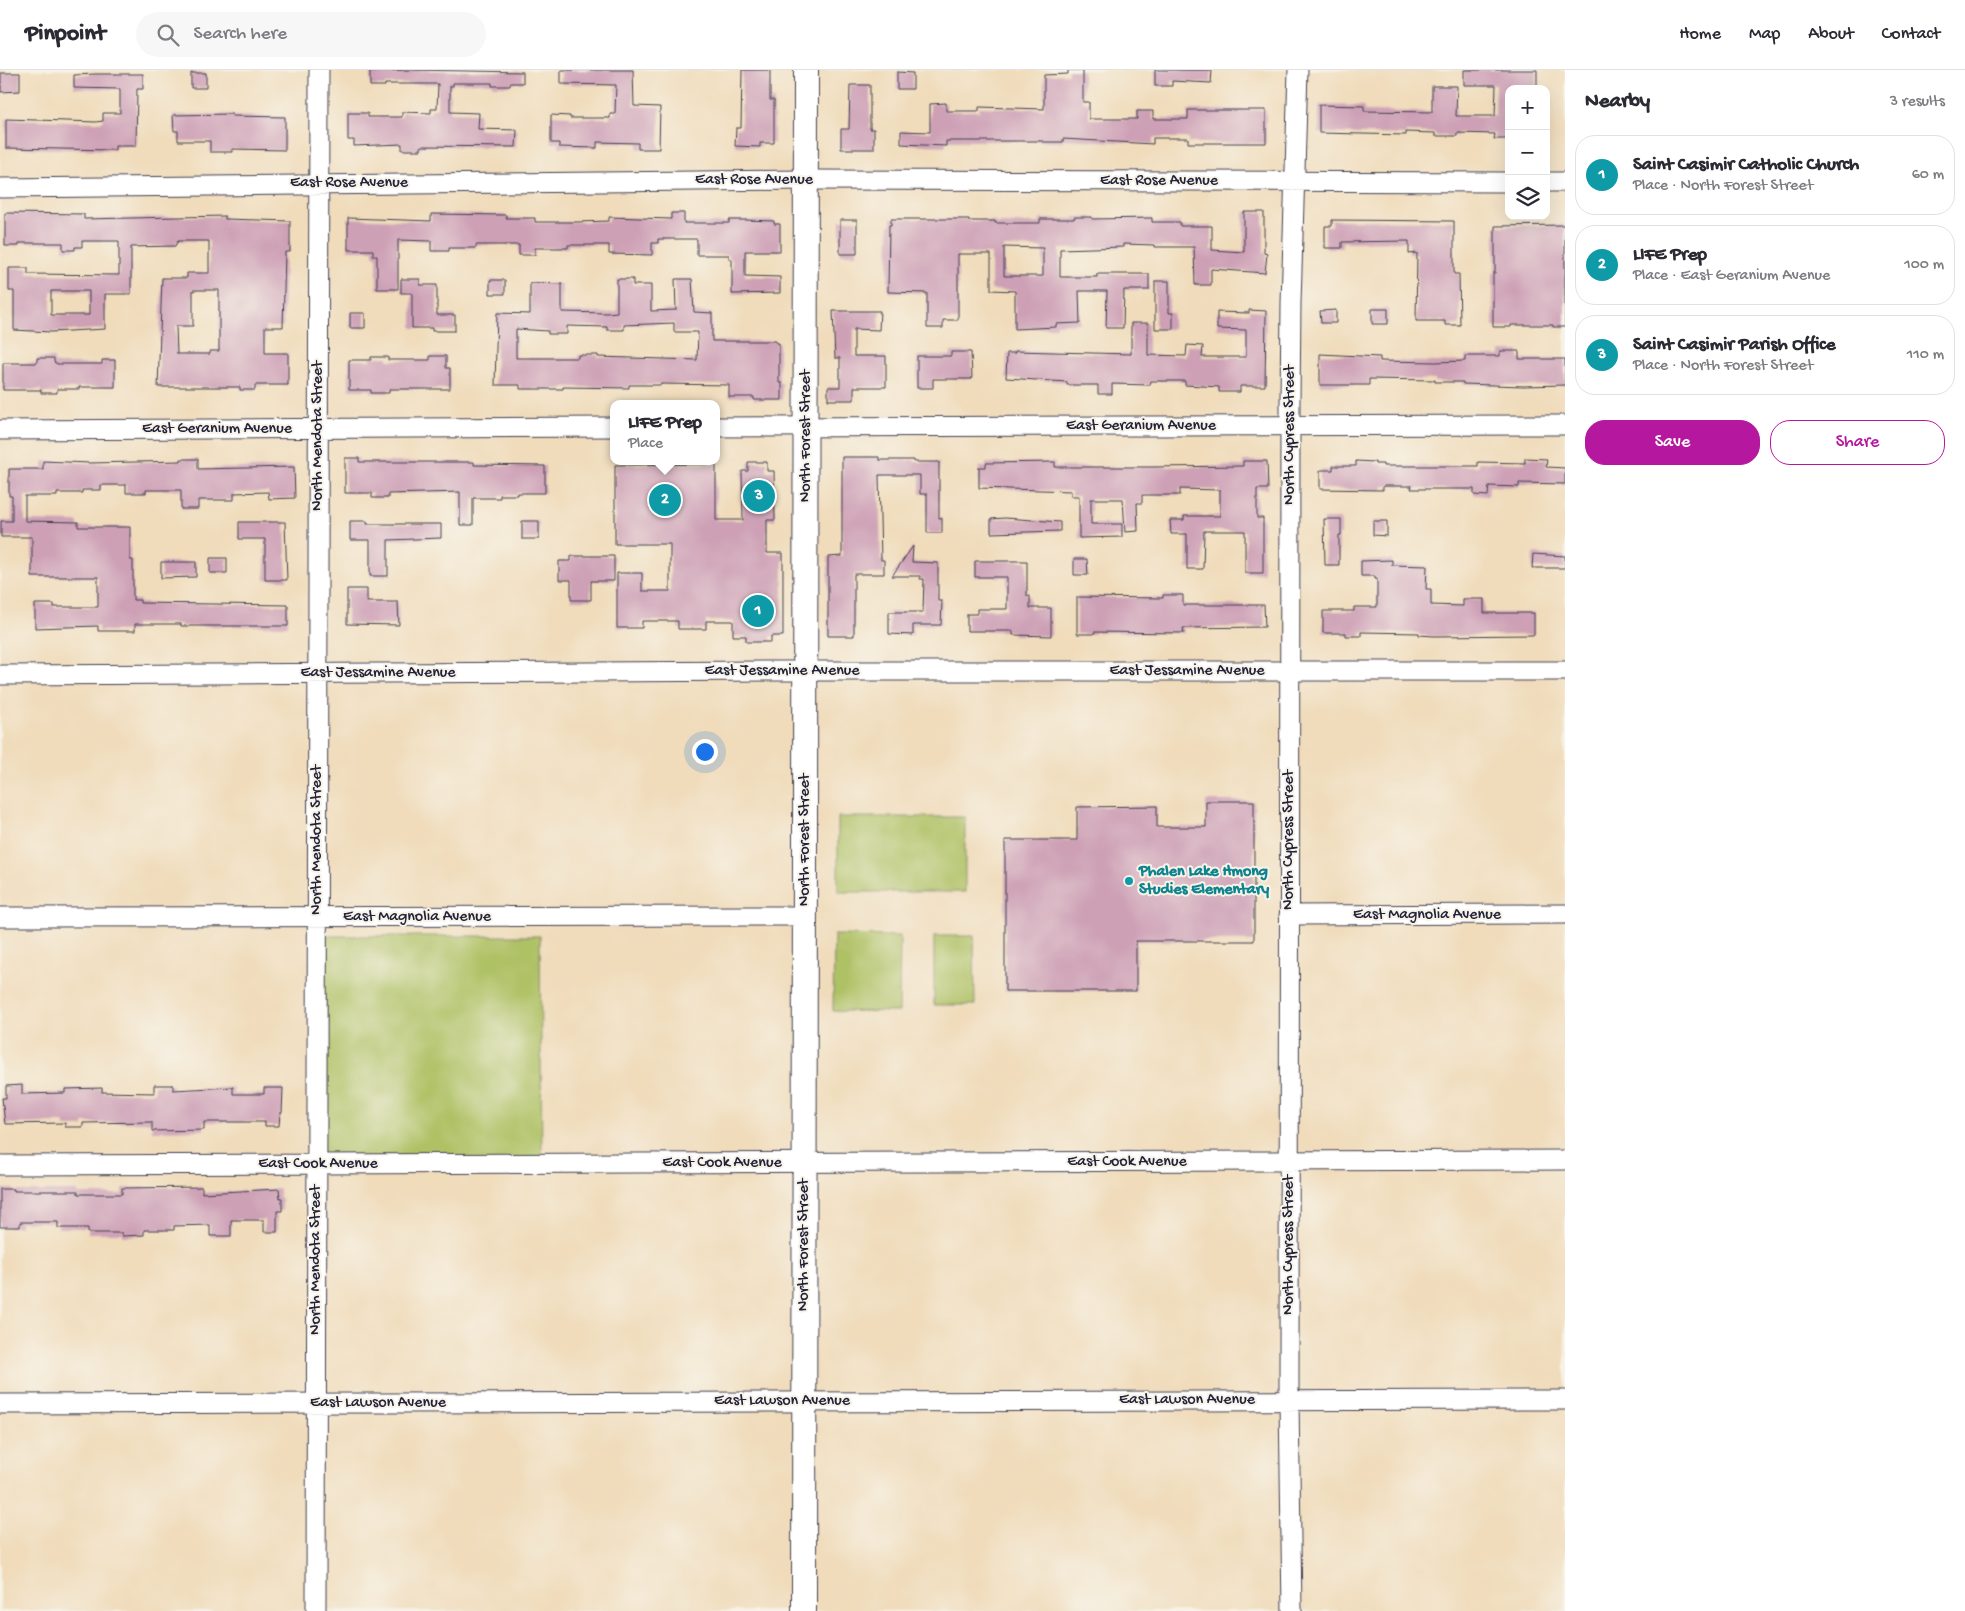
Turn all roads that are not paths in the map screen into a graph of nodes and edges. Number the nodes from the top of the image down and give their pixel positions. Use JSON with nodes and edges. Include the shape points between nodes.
{"nodes":[{"id":1,"x":319,"y":70,"type":"edge"},
{"id":2,"x":806,"y":70,"type":"edge"},
{"id":3,"x":1298,"y":70,"type":"edge"},
{"id":4,"x":806,"y":180,"type":"junction"},
{"id":5,"x":1295,"y":181,"type":"junction"},
{"id":6,"x":1505,"y":182,"type":"edge"},
{"id":7,"x":1550,"y":182,"type":"edge"},
{"id":8,"x":1565,"y":182,"type":"edge"},
{"id":9,"x":318,"y":184,"type":"junction"},
{"id":10,"x":0,"y":188,"type":"edge"},
{"id":11,"x":806,"y":426,"type":"junction"},
{"id":12,"x":1290,"y":426,"type":"junction"},
{"id":13,"x":1565,"y":426,"type":"edge"},
{"id":14,"x":610,"y":427,"type":"edge"},
{"id":15,"x":720,"y":427,"type":"edge"},
{"id":16,"x":318,"y":428,"type":"junction"},
{"id":17,"x":0,"y":430,"type":"edge"},
{"id":18,"x":805,"y":671,"type":"junction"},
{"id":19,"x":1290,"y":671,"type":"junction"},
{"id":20,"x":1565,"y":671,"type":"edge"},
{"id":21,"x":317,"y":674,"type":"junction"},
{"id":22,"x":0,"y":675,"type":"edge"},
{"id":23,"x":1565,"y":914,"type":"edge"},
{"id":24,"x":1289,"y":915,"type":"junction"},
{"id":25,"x":804,"y":916,"type":"junction"},
{"id":26,"x":317,"y":917,"type":"junction"},
{"id":27,"x":0,"y":918,"type":"edge"},
{"id":28,"x":1565,"y":1160,"type":"edge"},
{"id":29,"x":1289,"y":1162,"type":"junction"},
{"id":30,"x":316,"y":1164,"type":"junction"},
{"id":31,"x":804,"y":1164,"type":"junction"},
{"id":32,"x":0,"y":1165,"type":"edge"},
{"id":33,"x":1288,"y":1400,"type":"junction"},
{"id":34,"x":1565,"y":1400,"type":"edge"},
{"id":35,"x":804,"y":1401,"type":"junction"},
{"id":36,"x":316,"y":1403,"type":"junction"},
{"id":37,"x":0,"y":1404,"type":"edge"},
{"id":38,"x":316,"y":1611,"type":"edge"},
{"id":39,"x":804,"y":1611,"type":"edge"},
{"id":40,"x":1292,"y":1611,"type":"edge"}],
"edges":[{"from":1,"to":9,"type":"street","name":"North Mendota Street"},
{"from":2,"to":4,"type":"street","name":"North Forest Street"},
{"from":3,"to":5,"type":"street","name":"North Cypress Street"},
{"from":4,"to":5,"type":"street","name":"East Rose Avenue"},
{"from":4,"to":9,"type":"street","name":"East Rose Avenue"},
{"from":4,"to":11,"type":"street","name":"North Forest Street"},
{"from":5,"to":6,"type":"street","name":"East Rose Avenue"},
{"from":5,"to":12,"type":"street","name":"North Cypress Street"},
{"from":7,"to":8,"type":"street"},
{"from":9,"to":10,"type":"street","name":"East Rose Avenue"},
{"from":9,"to":16,"type":"street","name":"North Mendota Street"},
{"from":11,"to":12,"type":"street","name":"East Geranium Avenue"},
{"from":11,"to":15,"type":"street","name":"East Geranium Avenue"},
{"from":11,"to":18,"type":"street","name":"North Forest Street"},
{"from":12,"to":13,"type":"street","name":"East Geranium Avenue"},
{"from":12,"to":19,"type":"street","name":"North Cypress Street"},
{"from":14,"to":16,"type":"street","name":"East Geranium Avenue"},
{"from":16,"to":17,"type":"street","name":"East Geranium Avenue"},
{"from":16,"to":21,"type":"street","name":"North Mendota Street"},
{"from":18,"to":19,"type":"street","name":"East Jessamine Avenue"},
{"from":18,"to":21,"type":"street","name":"East Jessamine Avenue"},
{"from":18,"to":25,"type":"street","name":"North Forest Street"},
{"from":19,"to":20,"type":"street","name":"East Jessamine Avenue"},
{"from":19,"to":24,"type":"street","name":"North Cypress Street"},
{"from":21,"to":22,"type":"street","name":"East Jessamine Avenue"},
{"from":21,"to":26,"type":"street","name":"North Mendota Street"},
{"from":23,"to":24,"type":"street","name":"East Magnolia Avenue"},
{"from":24,"to":29,"type":"street","name":"North Cypress Street"},
{"from":25,"to":26,"type":"street","name":"East Magnolia Avenue"},
{"from":25,"to":31,"type":"street","name":"North Forest Street"},
{"from":26,"to":27,"type":"street","name":"East Magnolia Avenue"},
{"from":26,"to":30,"type":"street","name":"North Mendota Street"},
{"from":28,"to":29,"type":"street","name":"East Cook Avenue"},
{"from":29,"to":31,"type":"street","name":"East Cook Avenue"},
{"from":29,"to":33,"type":"street","name":"North Cypress Street"},
{"from":30,"to":31,"type":"street","name":"East Cook Avenue"},
{"from":30,"to":32,"type":"street","name":"East Cook Avenue"},
{"from":30,"to":36,"type":"street","name":"North Mendota Street"},
{"from":31,"to":35,"type":"street","name":"North Forest Street"},
{"from":33,"to":34,"type":"street","name":"East Lawson Avenue"},
{"from":33,"to":35,"type":"street","name":"East Lawson Avenue"},
{"from":33,"to":40,"type":"street","name":"North Cypress Street"},
{"from":35,"to":36,"type":"street","name":"East Lawson Avenue"},
{"from":35,"to":39,"type":"street","name":"North Forest Street"},
{"from":36,"to":37,"type":"street","name":"East Lawson Avenue"},
{"from":36,"to":38,"type":"street","name":"North Mendota Street"}]}
